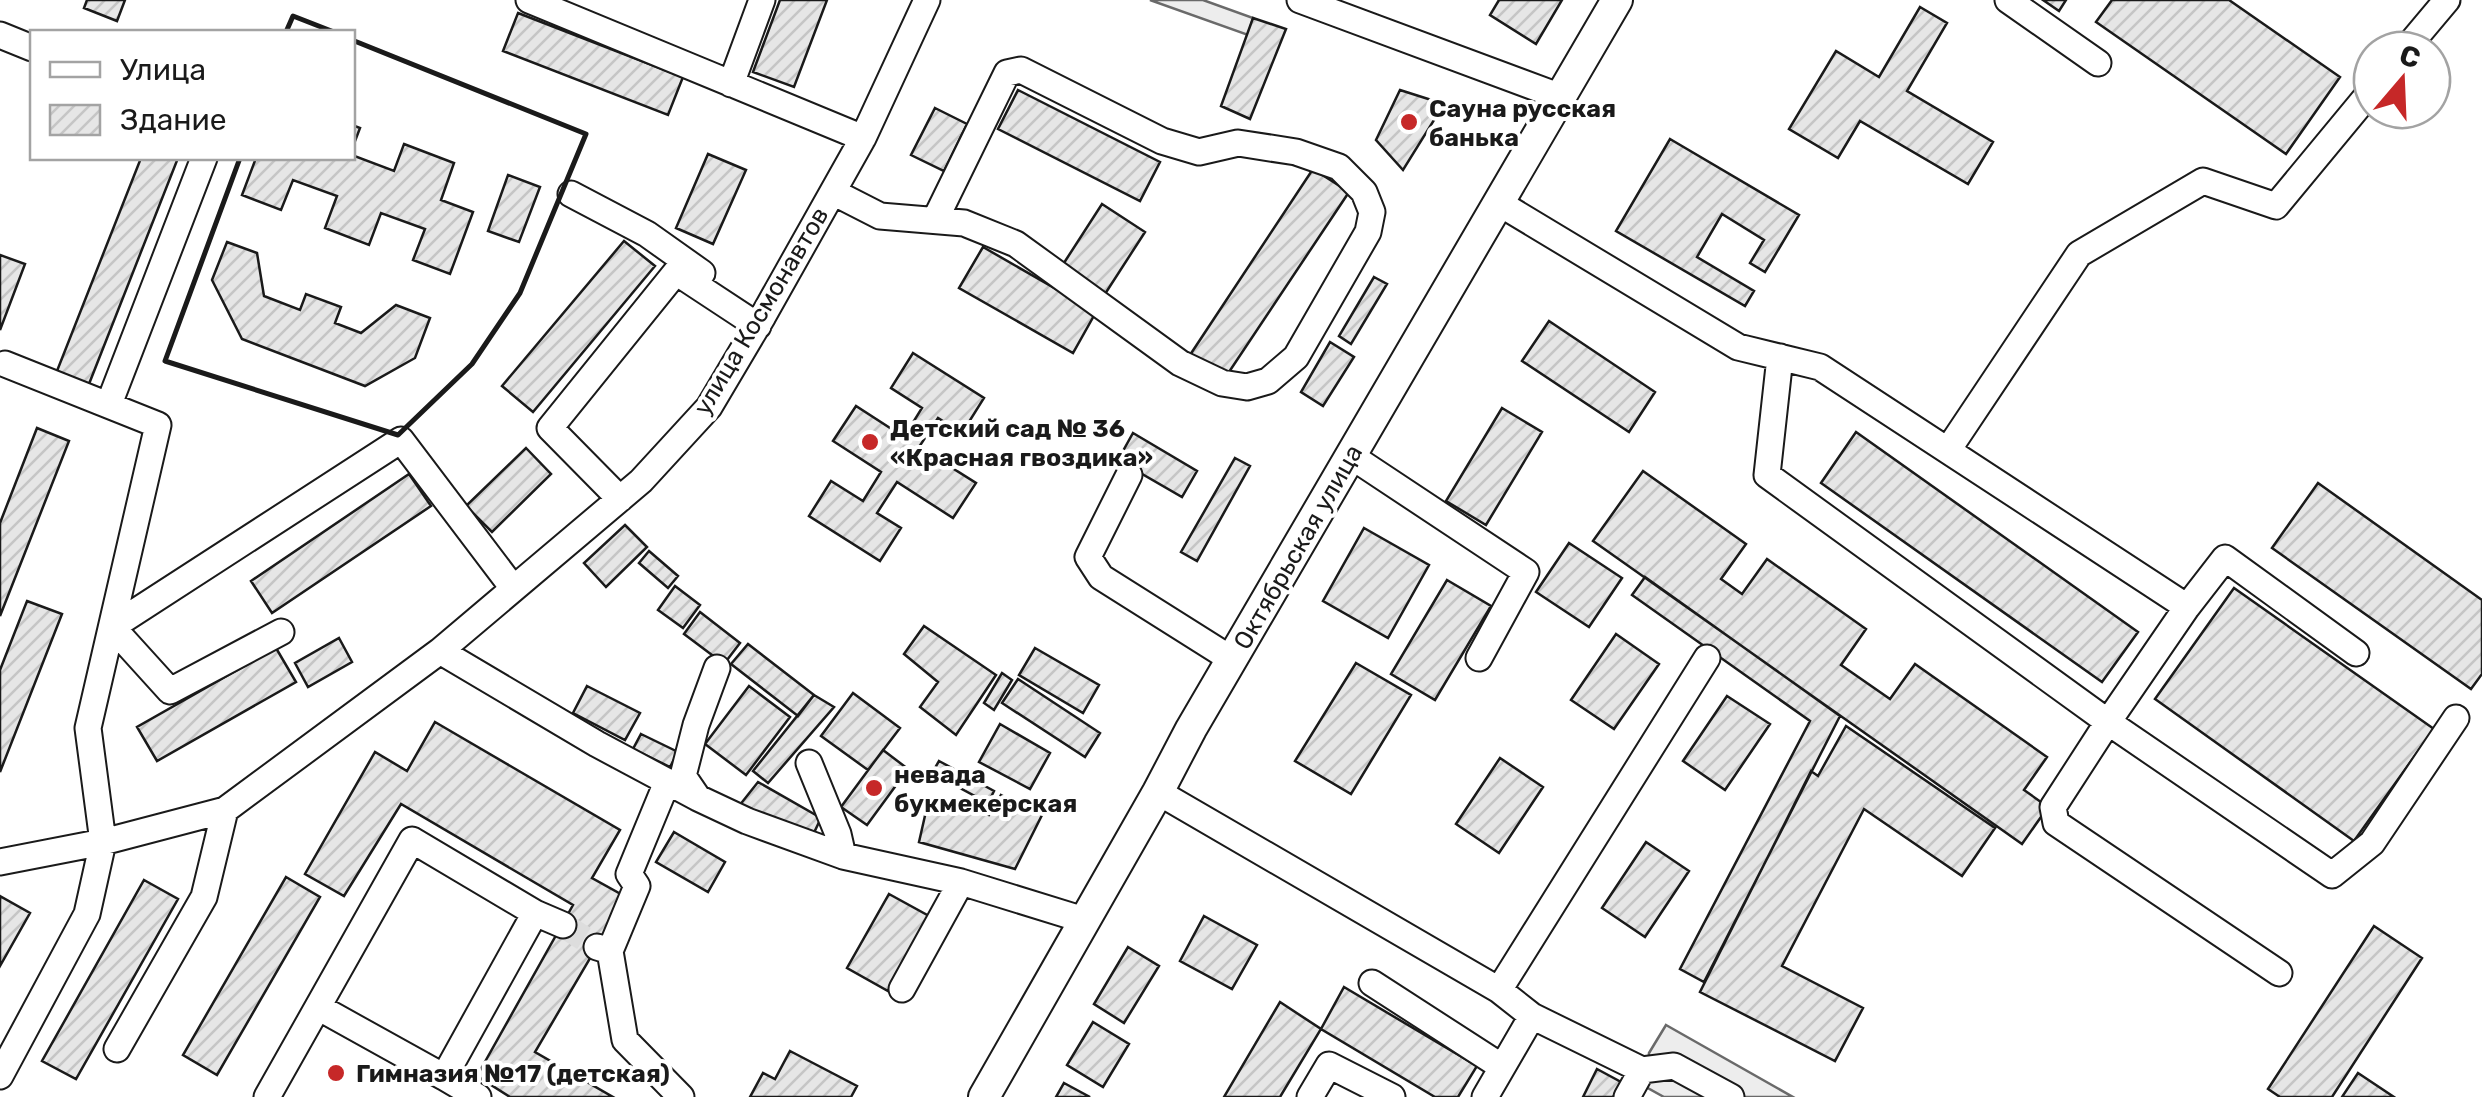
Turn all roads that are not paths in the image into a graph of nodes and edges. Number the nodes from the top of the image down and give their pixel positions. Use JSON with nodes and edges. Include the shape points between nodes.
{"nodes":[{"id":1,"x":528,"y":0,"type":"edge"},
{"id":2,"x":762,"y":0,"type":"edge"},
{"id":3,"x":927,"y":0,"type":"edge"},
{"id":4,"x":1300,"y":0,"type":"edge"},
{"id":5,"x":1595,"y":0,"type":"edge"},
{"id":6,"x":1617,"y":0,"type":"edge"},
{"id":7,"x":2008,"y":0,"type":"edge"},
{"id":8,"x":2447,"y":0,"type":"edge"},
{"id":9,"x":2422,"y":30,"type":"edge"},
{"id":10,"x":0,"y":35,"type":"edge"},
{"id":11,"x":30,"y":47,"type":"edge"},
{"id":12,"x":2098,"y":63,"type":"dead end"},
{"id":13,"x":731,"y":84,"type":"junction"},
{"id":14,"x":1552,"y":94,"type":"junction"},
{"id":15,"x":2352,"y":114,"type":"edge"},
{"id":16,"x":863,"y":138,"type":"junction"},
{"id":17,"x":203,"y":160,"type":"edge"},
{"id":18,"x":833,"y":192,"type":"junction"},
{"id":19,"x":571,"y":194,"type":"dead end"},
{"id":20,"x":1499,"y":202,"type":"junction"},
{"id":21,"x":934,"y":220,"type":"junction"},
{"id":22,"x":761,"y":321,"type":"junction"},
{"id":23,"x":1780,"y":357,"type":"junction"},
{"id":24,"x":5,"y":364,"type":"dead end"},
{"id":25,"x":109,"y":404,"type":"junction"},
{"id":26,"x":1948,"y":450,"type":"junction"},
{"id":27,"x":1351,"y":456,"type":"junction"},
{"id":28,"x":1129,"y":475,"type":"dead end"},
{"id":29,"x":620,"y":498,"type":"junction"},
{"id":30,"x":513,"y":588,"type":"junction"},
{"id":31,"x":2187,"y":607,"type":"junction"},
{"id":32,"x":112,"y":628,"type":"junction"},
{"id":33,"x":281,"y":632,"type":"dead end"},
{"id":34,"x":440,"y":651,"type":"junction"},
{"id":35,"x":1220,"y":652,"type":"junction"},
{"id":36,"x":2356,"y":653,"type":"dead end"},
{"id":37,"x":1479,"y":658,"type":"dead end"},
{"id":38,"x":1707,"y":658,"type":"dead end"},
{"id":39,"x":717,"y":668,"type":"dead end"},
{"id":40,"x":2456,"y":718,"type":"dead end"},
{"id":41,"x":2108,"y":722,"type":"junction"},
{"id":42,"x":809,"y":763,"type":"dead end"},
{"id":43,"x":667,"y":782,"type":"junction"},
{"id":44,"x":1158,"y":792,"type":"junction"},
{"id":45,"x":698,"y":798,"type":"junction"},
{"id":46,"x":225,"y":810,"type":"junction"},
{"id":47,"x":104,"y":842,"type":"junction"},
{"id":48,"x":843,"y":856,"type":"junction"},
{"id":49,"x":0,"y":862,"type":"edge"},
{"id":50,"x":960,"y":882,"type":"junction"},
{"id":51,"x":535,"y":912,"type":"junction"},
{"id":52,"x":1076,"y":918,"type":"junction"},
{"id":53,"x":563,"y":924,"type":"tunnel mouth"},
{"id":54,"x":2278,"y":974,"type":"dead end"},
{"id":55,"x":1372,"y":983,"type":"dead end"},
{"id":56,"x":902,"y":988,"type":"dead end"},
{"id":57,"x":1498,"y":990,"type":"junction"},
{"id":58,"x":318,"y":1007,"type":"junction"},
{"id":59,"x":1532,"y":1016,"type":"junction"},
{"id":60,"x":116,"y":1050,"type":"dead end"},
{"id":61,"x":1502,"y":1067,"type":"junction"},
{"id":62,"x":1642,"y":1070,"type":"junction"},
{"id":63,"x":0,"y":1076,"type":"edge"},
{"id":64,"x":444,"y":1076,"type":"junction"},
{"id":65,"x":268,"y":1097,"type":"edge"},
{"id":66,"x":478,"y":1097,"type":"edge"},
{"id":67,"x":681,"y":1097,"type":"edge"},
{"id":68,"x":966,"y":1097,"type":"edge"},
{"id":69,"x":984,"y":1097,"type":"edge"},
{"id":70,"x":1310,"y":1097,"type":"edge"},
{"id":71,"x":1392,"y":1097,"type":"edge"},
{"id":72,"x":1485,"y":1097,"type":"edge"},
{"id":73,"x":1628,"y":1097,"type":"edge"},
{"id":74,"x":1731,"y":1097,"type":"edge"}],
"edges":[{"from":1,"to":13,"type":"street"},
{"from":2,"to":13,"type":"street"},
{"from":3,"to":16,"type":"street","name":"улица Космонавтов"},
{"from":4,"to":14,"type":"street"},
{"from":5,"to":14,"type":"main road","name":"Октябрьская улица"},
{"from":6,"to":14,"type":"main road","name":"Октябрьская улица"},
{"from":7,"to":12,"type":"street"},
{"from":8,"to":9,"type":"street"},
{"from":10,"to":11,"type":"street"},
{"from":13,"to":16,"type":"street"},
{"from":14,"to":20,"type":"main road","name":"Октябрьская улица"},
{"from":14,"to":35,"type":"main road","name":"Октябрьская улица"},
{"from":15,"to":26,"type":"street","via":[[2276,206],[2203,181],[2079,254]]},
{"from":16,"to":18,"type":"street","name":"улица Космонавтов"},
{"from":17,"to":25,"type":"street"},
{"from":18,"to":21,"type":"street","via":[[880,216]]},
{"from":18,"to":22,"type":"street","name":"улица Космонавтов"},
{"from":19,"to":22,"type":"street","via":[[647,234]]},
{"from":20,"to":23,"type":"street","via":[[1738,347]]},
{"from":20,"to":27,"type":"main road","name":"Октябрьская улица"},
{"from":21,"to":21,"type":"street","via":[[1007,73],[1021,70],[1162,141],[1199,152],[1238,144],[1296,152],[1339,167],[1364,192],[1372,212],[1368,232],[1296,358],[1268,381],[1247,387],[1180,363],[1016,244],[964,223]]},
{"from":22,"to":29,"type":"street","name":"улица Космонавтов","via":[[708,407]]},
{"from":22,"to":29,"type":"street","via":[[676,272],[550,428]]},
{"from":23,"to":26,"type":"street","via":[[1820,367]]},
{"from":23,"to":41,"type":"street","via":[[1767,475]]},
{"from":24,"to":25,"type":"street"},
{"from":25,"to":32,"type":"street","via":[[158,424]]},
{"from":26,"to":31,"type":"street"},
{"from":27,"to":37,"type":"street","via":[[1526,572]]},
{"from":27,"to":44,"type":"main road","name":"Октябрьская улица"},
{"from":28,"to":35,"type":"street","via":[[1088,558],[1101,577]]},
{"from":29,"to":30,"type":"street","name":"улица Космонавтов"},
{"from":30,"to":32,"type":"street","via":[[401,440]]},
{"from":30,"to":34,"type":"street","name":"улица Космонавтов"},
{"from":31,"to":36,"type":"street","via":[[2224,558]]},
{"from":31,"to":41,"type":"street"},
{"from":32,"to":33,"type":"street","via":[[170,692]]},
{"from":32,"to":47,"type":"street","via":[[88,728]]},
{"from":34,"to":43,"type":"street"},
{"from":34,"to":46,"type":"street","name":"улица Космонавтов"},
{"from":35,"to":52,"type":"main road","name":"Октябрьская улица"},
{"from":38,"to":57,"type":"street"},
{"from":39,"to":45,"type":"street","via":[[683,776]]},
{"from":40,"to":41,"type":"street","via":[[2372,844],[2332,875]]},
{"from":41,"to":54,"type":"street","via":[[2053,806],[2056,823]]},
{"from":42,"to":48,"type":"street"},
{"from":43,"to":45,"type":"street"},
{"from":43,"to":67,"type":"street","via":[[629,874],[637,886],[603,949],[625,1040]]},
{"from":44,"to":52,"type":"main road","name":"Октябрьская улица"},
{"from":44,"to":57,"type":"street"},
{"from":45,"to":48,"type":"street"},
{"from":46,"to":47,"type":"street","name":"улица Космонавтов"},
{"from":46,"to":60,"type":"street","via":[[204,897]]},
{"from":47,"to":49,"type":"street","name":"улица Космонавтов"},
{"from":47,"to":63,"type":"street","via":[[86,914]]},
{"from":48,"to":50,"type":"street"},
{"from":50,"to":52,"type":"street"},
{"from":50,"to":56,"type":"street"},
{"from":51,"to":53,"type":"street"},
{"from":51,"to":58,"type":"street","via":[[412,840]]},
{"from":51,"to":64,"type":"street"},
{"from":52,"to":68,"type":"main road","name":"Октябрьская улица"},
{"from":52,"to":69,"type":"main road","name":"Октябрьская улица"},
{"from":55,"to":61,"type":"street"},
{"from":57,"to":59,"type":"street"},
{"from":58,"to":64,"type":"street"},
{"from":58,"to":65,"type":"street"},
{"from":59,"to":61,"type":"street"},
{"from":59,"to":62,"type":"street"},
{"from":61,"to":72,"type":"street"},
{"from":62,"to":73,"type":"street"},
{"from":62,"to":74,"type":"street","via":[[1674,1066]]},
{"from":64,"to":66,"type":"street"},
{"from":70,"to":71,"type":"street","via":[[1328,1065]]}]}
